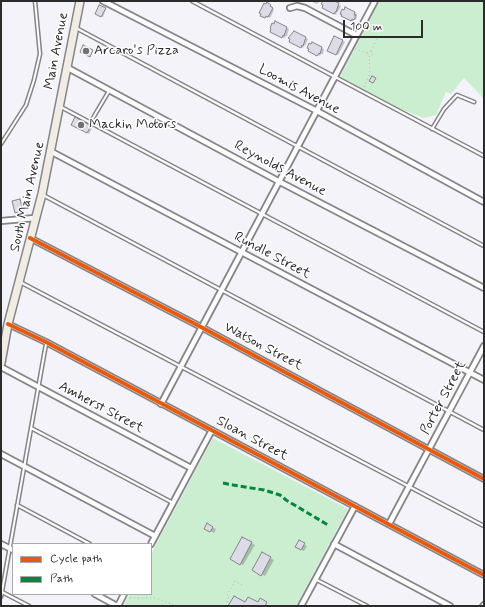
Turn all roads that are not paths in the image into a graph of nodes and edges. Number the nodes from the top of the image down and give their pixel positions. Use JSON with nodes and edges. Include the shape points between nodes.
{"nodes":[{"id":1,"x":35,"y":1,"type":"edge"},
{"id":2,"x":80,"y":1,"type":"edge"},
{"id":3,"x":102,"y":1,"type":"edge"},
{"id":4,"x":192,"y":1,"type":"edge"},
{"id":5,"x":375,"y":1,"type":"edge"},
{"id":6,"x":290,"y":8,"type":"dead end"},
{"id":7,"x":75,"y":28,"type":"junction"},
{"id":8,"x":356,"y":35,"type":"junction"},
{"id":9,"x":68,"y":68,"type":"junction"},
{"id":10,"x":335,"y":77,"type":"junction"},
{"id":11,"x":109,"y":90,"type":"junction"},
{"id":12,"x":474,"y":102,"type":"dead end"},
{"id":13,"x":60,"y":107,"type":"junction"},
{"id":14,"x":317,"y":111,"type":"junction"},
{"id":15,"x":90,"y":123,"type":"junction"},
{"id":16,"x":432,"y":128,"type":"junction"},
{"id":17,"x":1,"y":144,"type":"edge"},
{"id":18,"x":298,"y":146,"type":"junction"},
{"id":19,"x":50,"y":151,"type":"junction"},
{"id":20,"x":484,"y":156,"type":"edge"},
{"id":21,"x":280,"y":182,"type":"junction"},
{"id":22,"x":42,"y":194,"type":"junction"},
{"id":23,"x":484,"y":202,"type":"edge"},
{"id":24,"x":262,"y":213,"type":"junction"},
{"id":25,"x":35,"y":218,"type":"junction"},
{"id":26,"x":1,"y":221,"type":"edge"},
{"id":27,"x":30,"y":238,"type":"junction"},
{"id":28,"x":484,"y":246,"type":"edge"},
{"id":29,"x":242,"y":252,"type":"junction"},
{"id":30,"x":19,"y":281,"type":"junction"},
{"id":31,"x":484,"y":288,"type":"edge"},
{"id":32,"x":222,"y":290,"type":"junction"},
{"id":33,"x":8,"y":324,"type":"junction"},
{"id":34,"x":201,"y":327,"type":"junction"},
{"id":35,"x":484,"y":332,"type":"edge"},
{"id":36,"x":46,"y":342,"type":"junction"},
{"id":37,"x":3,"y":345,"type":"edge"},
{"id":38,"x":484,"y":346,"type":"edge"},
{"id":39,"x":1,"y":363,"type":"edge"},
{"id":40,"x":181,"y":366,"type":"junction"},
{"id":41,"x":1,"y":367,"type":"edge"},
{"id":42,"x":470,"y":372,"type":"junction"},
{"id":43,"x":484,"y":380,"type":"edge"},
{"id":44,"x":38,"y":387,"type":"junction"},
{"id":45,"x":161,"y":404,"type":"junction"},
{"id":46,"x":449,"y":411,"type":"junction"},
{"id":47,"x":31,"y":428,"type":"junction"},
{"id":48,"x":212,"y":430,"type":"junction"},
{"id":49,"x":484,"y":430,"type":"edge"},
{"id":50,"x":429,"y":449,"type":"junction"},
{"id":51,"x":1,"y":454,"type":"edge"},
{"id":52,"x":24,"y":465,"type":"junction"},
{"id":53,"x":191,"y":468,"type":"junction"},
{"id":54,"x":484,"y":478,"type":"edge"},
{"id":55,"x":409,"y":486,"type":"junction"},
{"id":56,"x":173,"y":502,"type":"junction"},
{"id":57,"x":17,"y":505,"type":"junction"},
{"id":58,"x":355,"y":506,"type":"junction"},
{"id":59,"x":389,"y":524,"type":"junction"},
{"id":60,"x":484,"y":526,"type":"edge"},
{"id":61,"x":155,"y":536,"type":"junction"},
{"id":62,"x":88,"y":543,"type":"edge"},
{"id":63,"x":152,"y":543,"type":"edge"},
{"id":64,"x":1,"y":544,"type":"edge"},
{"id":65,"x":334,"y":544,"type":"junction"},
{"id":66,"x":11,"y":549,"type":"edge"},
{"id":67,"x":484,"y":575,"type":"edge"},
{"id":68,"x":1,"y":577,"type":"edge"},
{"id":69,"x":4,"y":578,"type":"junction"},
{"id":70,"x":316,"y":579,"type":"junction"},
{"id":71,"x":2,"y":592,"type":"edge"},
{"id":72,"x":97,"y":595,"type":"edge"},
{"id":73,"x":124,"y":595,"type":"edge"},
{"id":74,"x":1,"y":596,"type":"edge"},
{"id":75,"x":28,"y":606,"type":"edge"},
{"id":76,"x":118,"y":606,"type":"edge"},
{"id":77,"x":301,"y":606,"type":"edge"},
{"id":78,"x":367,"y":606,"type":"edge"},
{"id":79,"x":450,"y":606,"type":"edge"}],
"edges":[{"from":1,"to":17,"type":"lane","via":[[40,54],[34,80],[26,104]]},
{"from":2,"to":7,"type":"main road","name":"Main Avenue"},
{"from":3,"to":14,"type":"street","name":"Loomis Avenue"},
{"from":4,"to":10,"type":"lane"},
{"from":5,"to":8,"type":"street"},
{"from":6,"to":8,"type":"street","via":[[305,8]]},
{"from":7,"to":9,"type":"main road","name":"Main Avenue"},
{"from":7,"to":18,"type":"lane"},
{"from":8,"to":10,"type":"street"},
{"from":9,"to":11,"type":"street","name":"Reynolds Avenue"},
{"from":9,"to":13,"type":"main road","name":"Main Avenue"},
{"from":10,"to":14,"type":"street"},
{"from":10,"to":16,"type":"lane"},
{"from":11,"to":15,"type":"lane"},
{"from":11,"to":21,"type":"street","name":"Reynolds Avenue"},
{"from":12,"to":16,"type":"lane","via":[[457,95]]},
{"from":13,"to":15,"type":"lane"},
{"from":13,"to":19,"type":"main road","name":"South Main Avenue"},
{"from":14,"to":18,"type":"street"},
{"from":14,"to":23,"type":"street","name":"Loomis Avenue"},
{"from":15,"to":24,"type":"lane"},
{"from":16,"to":20,"type":"lane"},
{"from":18,"to":21,"type":"street"},
{"from":18,"to":28,"type":"lane"},
{"from":19,"to":22,"type":"main road","name":"South Main Avenue"},
{"from":19,"to":29,"type":"street","name":"Rundle Street"},
{"from":21,"to":24,"type":"street"},
{"from":21,"to":31,"type":"street","name":"Reynolds Avenue"},
{"from":22,"to":25,"type":"main road","name":"South Main Avenue"},
{"from":22,"to":32,"type":"lane"},
{"from":24,"to":29,"type":"street"},
{"from":24,"to":35,"type":"lane"},
{"from":25,"to":26,"type":"street"},
{"from":25,"to":27,"type":"main road","name":"South Main Avenue"},
{"from":27,"to":30,"type":"main road","name":"South Main Avenue"},
{"from":27,"to":34,"type":"street","name":"Watson Street"},
{"from":29,"to":32,"type":"street"},
{"from":29,"to":42,"type":"street","name":"Rundle Street"},
{"from":30,"to":33,"type":"main road","name":"South Main Avenue"},
{"from":30,"to":40,"type":"lane"},
{"from":32,"to":34,"type":"street"},
{"from":32,"to":46,"type":"lane"},
{"from":33,"to":36,"type":"street","name":"Sloan Street"},
{"from":33,"to":37,"type":"main road","name":"South Main Avenue"},
{"from":34,"to":40,"type":"street"},
{"from":34,"to":50,"type":"street","name":"Watson Street"},
{"from":36,"to":44,"type":"lane"},
{"from":36,"to":45,"type":"street","name":"Sloan Street"},
{"from":37,"to":39,"type":"main road","name":"South Main Avenue"},
{"from":38,"to":42,"type":"street","name":"Porter Street"},
{"from":40,"to":45,"type":"street"},
{"from":40,"to":55,"type":"lane"},
{"from":41,"to":44,"type":"street","name":"Amherst Street"},
{"from":42,"to":43,"type":"street","name":"Rundle Street"},
{"from":42,"to":46,"type":"street","name":"Porter Street"},
{"from":44,"to":47,"type":"lane"},
{"from":44,"to":53,"type":"street","name":"Amherst Street"},
{"from":45,"to":48,"type":"street","name":"Sloan Street"},
{"from":46,"to":49,"type":"lane"},
{"from":46,"to":50,"type":"street","name":"Porter Street"},
{"from":47,"to":52,"type":"lane"},
{"from":47,"to":56,"type":"lane"},
{"from":48,"to":53,"type":"street"},
{"from":48,"to":58,"type":"street","name":"Sloan Street"},
{"from":50,"to":54,"type":"street","name":"Watson Street"},
{"from":50,"to":55,"type":"street","name":"Porter Street"},
{"from":51,"to":52,"type":"street"},
{"from":52,"to":57,"type":"lane"},
{"from":52,"to":61,"type":"street"},
{"from":53,"to":56,"type":"street"},
{"from":55,"to":59,"type":"street","name":"Porter Street"},
{"from":55,"to":60,"type":"lane"},
{"from":56,"to":61,"type":"street"},
{"from":57,"to":62,"type":"lane"},
{"from":57,"to":66,"type":"lane"},
{"from":58,"to":59,"type":"street","name":"Sloan Street"},
{"from":58,"to":65,"type":"street"},
{"from":59,"to":67,"type":"street","name":"Sloan Street"},
{"from":61,"to":63,"type":"street"},
{"from":64,"to":66,"type":"street"},
{"from":65,"to":70,"type":"street"},
{"from":65,"to":79,"type":"street"},
{"from":66,"to":69,"type":"lane"},
{"from":68,"to":69,"type":"lane"},
{"from":69,"to":71,"type":"lane"},
{"from":70,"to":77,"type":"street"},
{"from":70,"to":78,"type":"lane"},
{"from":71,"to":74,"type":"lane"},
{"from":71,"to":75,"type":"lane"},
{"from":72,"to":76,"type":"street"},
{"from":73,"to":76,"type":"street"}]}
